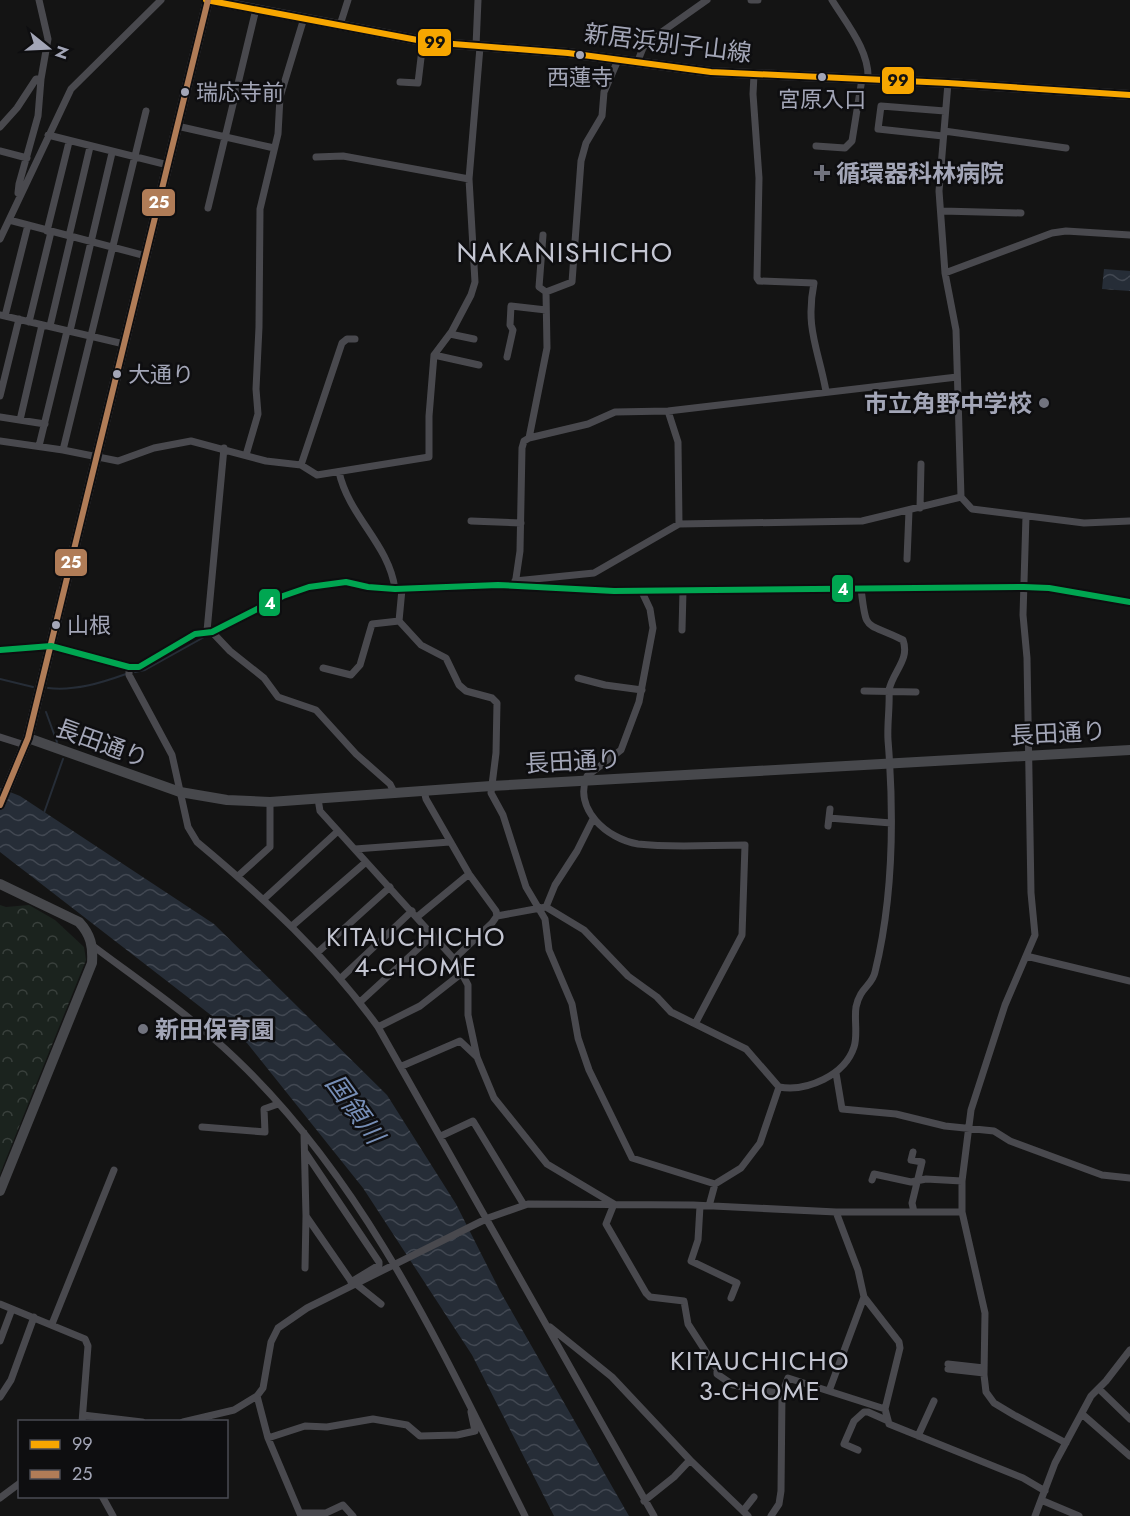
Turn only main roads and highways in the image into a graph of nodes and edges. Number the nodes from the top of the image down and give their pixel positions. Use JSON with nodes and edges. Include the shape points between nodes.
{"nodes":[{"id":1,"x":208,"y":0,"type":"edge"},
{"id":2,"x":1130,"y":95,"type":"edge"},
{"id":3,"x":0,"y":805,"type":"edge"}],
"edges":[{"from":1,"to":2,"type":"main road","name":"新居浜別子山線","via":[[423,41],[754,75]]},
{"from":1,"to":3,"type":"main road","name":"新居浜別子山線","via":[[51,646],[25,745]]}]}
